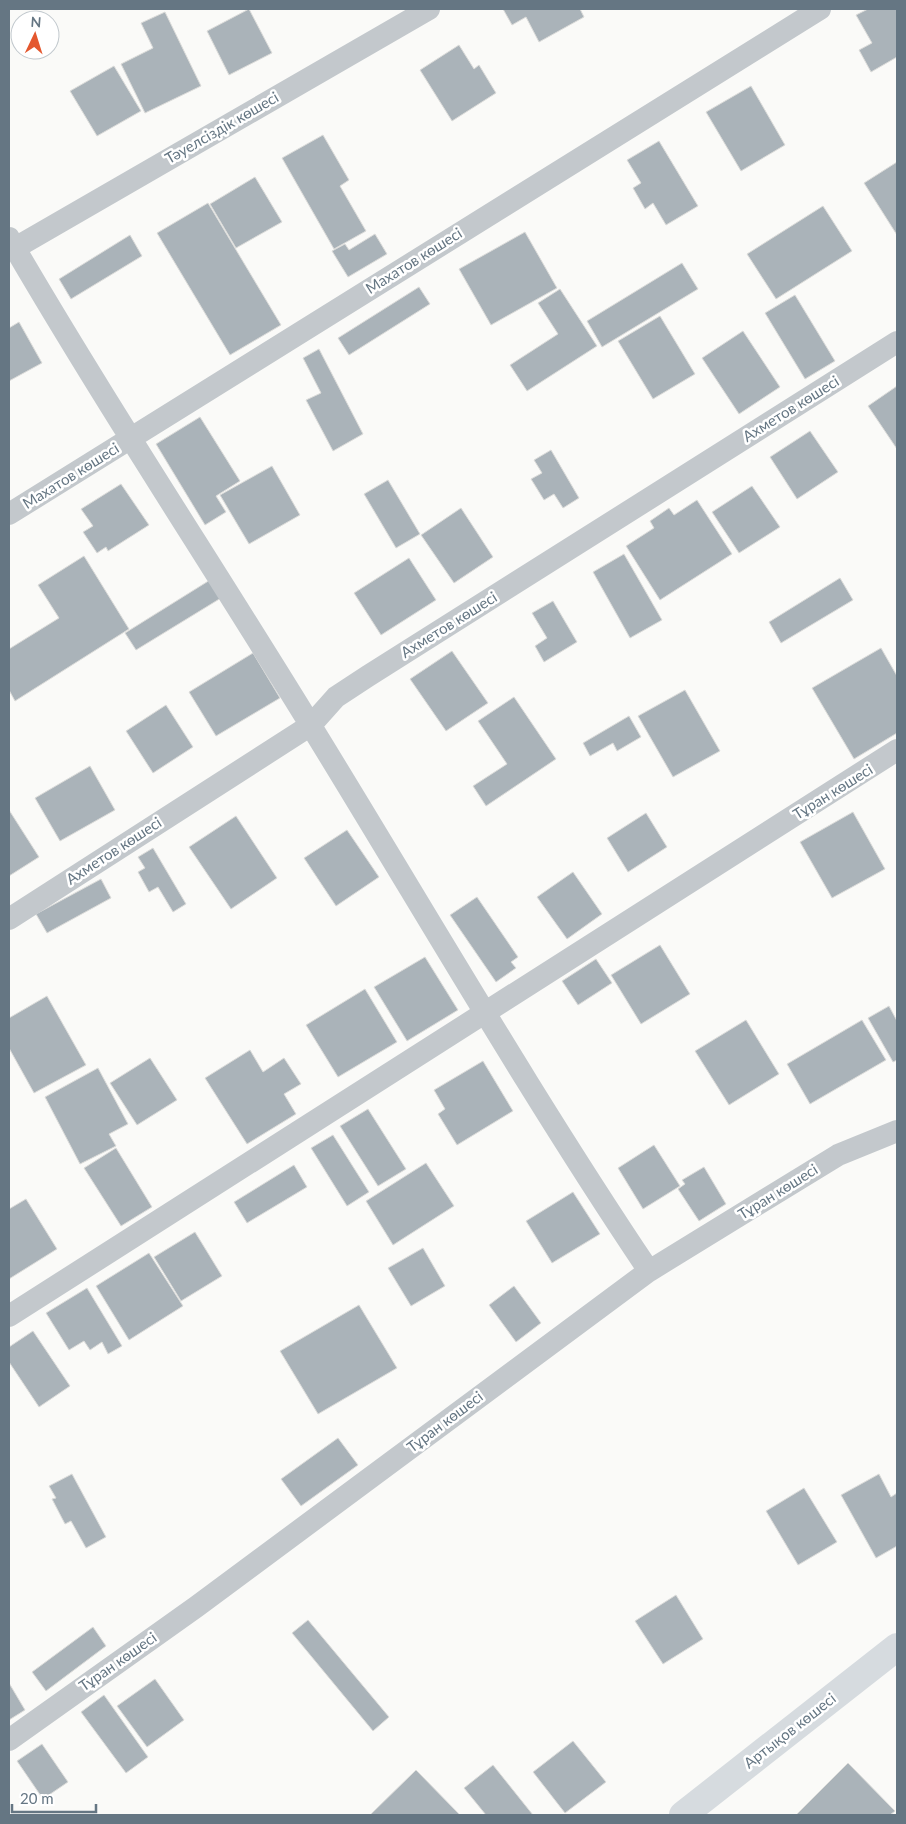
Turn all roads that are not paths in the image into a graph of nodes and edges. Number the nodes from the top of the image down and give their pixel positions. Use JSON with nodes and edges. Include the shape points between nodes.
{"nodes":[{"id":1,"x":430,"y":9,"type":"edge"},
{"id":2,"x":820,"y":9,"type":"edge"},
{"id":3,"x":12,"y":243,"type":"edge"},
{"id":4,"x":897,"y":342,"type":"edge"},
{"id":5,"x":131,"y":439,"type":"junction"},
{"id":6,"x":9,"y":514,"type":"edge"},
{"id":7,"x":310,"y":725,"type":"junction"},
{"id":8,"x":897,"y":750,"type":"edge"},
{"id":9,"x":9,"y":919,"type":"edge"},
{"id":10,"x":484,"y":1013,"type":"junction"},
{"id":11,"x":897,"y":1131,"type":"edge"},
{"id":12,"x":649,"y":1271,"type":"junction"},
{"id":13,"x":9,"y":1316,"type":"edge"},
{"id":14,"x":897,"y":1647,"type":"edge"},
{"id":15,"x":9,"y":1740,"type":"edge"},
{"id":16,"x":683,"y":1815,"type":"edge"}],
"edges":[{"from":1,"to":3,"type":"street","name":"Тәуелсіздік көшесі"},
{"from":2,"to":5,"type":"street","name":"Махатов көшесі"},
{"from":3,"to":5,"type":"street"},
{"from":4,"to":7,"type":"street","name":"Ахметов көшесі","via":[[368,676],[336,697]]},
{"from":5,"to":6,"type":"street","name":"Махатов көшесі"},
{"from":5,"to":7,"type":"street"},
{"from":7,"to":9,"type":"street","name":"Ахметов көшесі"},
{"from":7,"to":10,"type":"street"},
{"from":8,"to":10,"type":"street","name":"Тұран көшесі"},
{"from":10,"to":12,"type":"street"},
{"from":10,"to":13,"type":"street","name":"Тұран көшесі"},
{"from":11,"to":12,"type":"street","name":"Тұран көшесі","via":[[838,1155]]},
{"from":12,"to":15,"type":"street","name":"Тұран көшесі","via":[[196,1607]]},
{"from":14,"to":16,"type":"highway","name":"Артықов көшесі"}]}
